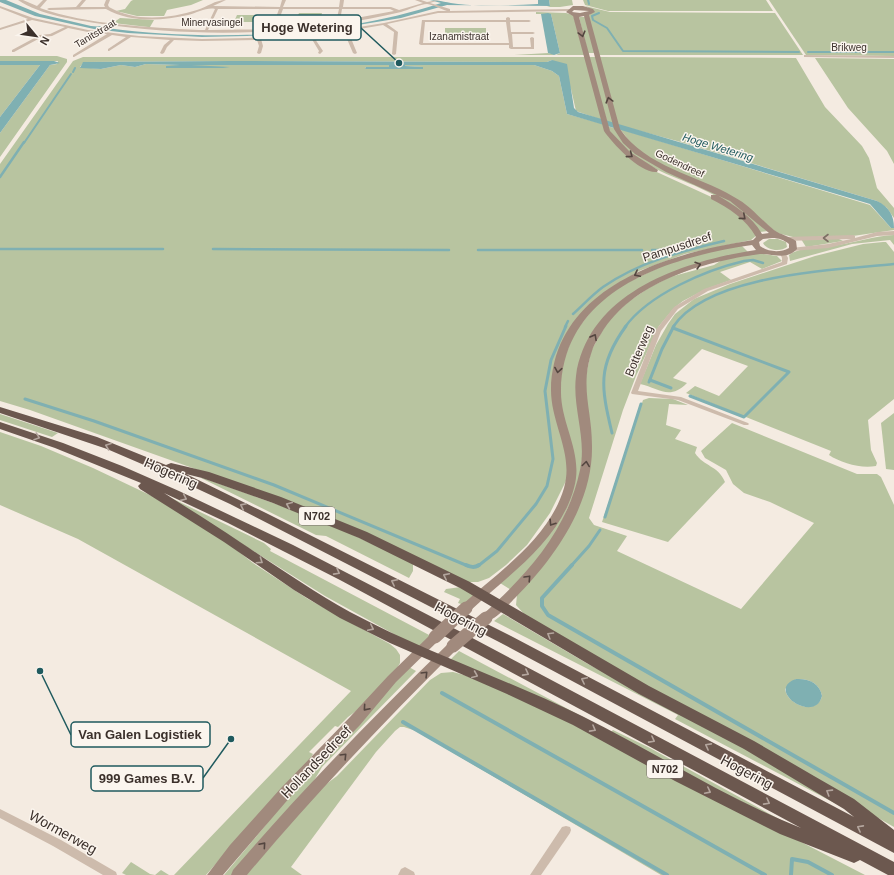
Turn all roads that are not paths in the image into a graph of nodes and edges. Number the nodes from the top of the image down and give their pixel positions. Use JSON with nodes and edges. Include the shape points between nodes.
{"nodes":[{"id":1,"x":20,"y":0,"type":"edge"},
{"id":2,"x":45,"y":0,"type":"edge"},
{"id":3,"x":84,"y":0,"type":"edge"},
{"id":4,"x":108,"y":0,"type":"edge"},
{"id":5,"x":224,"y":0,"type":"edge"},
{"id":6,"x":284,"y":0,"type":"edge"},
{"id":7,"x":342,"y":0,"type":"edge"},
{"id":8,"x":417,"y":0,"type":"edge"},
{"id":9,"x":574,"y":0,"type":"edge"},
{"id":10,"x":582,"y":0,"type":"edge"},
{"id":11,"x":436,"y":2,"type":"edge"},
{"id":12,"x":428,"y":3,"type":"junction"},
{"id":13,"x":210,"y":6,"type":"junction"},
{"id":14,"x":0,"y":7,"type":"edge"},
{"id":15,"x":40,"y":8,"type":"junction"},
{"id":16,"x":107,"y":8,"type":"junction"},
{"id":17,"x":217,"y":8,"type":"junction"},
{"id":18,"x":281,"y":8,"type":"junction"},
{"id":19,"x":340,"y":8,"type":"junction"},
{"id":20,"x":584,"y":8,"type":"junction"},
{"id":21,"x":76,"y":9,"type":"junction"},
{"id":22,"x":6,"y":10,"type":"junction"},
{"id":23,"x":0,"y":11,"type":"edge"},
{"id":24,"x":398,"y":11,"type":"junction"},
{"id":25,"x":450,"y":11,"type":"junction"},
{"id":26,"x":465,"y":11,"type":"junction"},
{"id":27,"x":573,"y":11,"type":"junction"},
{"id":28,"x":586,"y":15,"type":"junction"},
{"id":29,"x":508,"y":16,"type":"dead end"},
{"id":30,"x":158,"y":18,"type":"junction"},
{"id":31,"x":32,"y":19,"type":"junction"},
{"id":32,"x":465,"y":21,"type":"junction"},
{"id":33,"x":508,"y":21,"type":"junction"},
{"id":34,"x":529,"y":22,"type":"dead end"},
{"id":35,"x":338,"y":23,"type":"junction"},
{"id":36,"x":384,"y":24,"type":"junction"},
{"id":37,"x":123,"y":27,"type":"junction"},
{"id":38,"x":67,"y":28,"type":"junction"},
{"id":39,"x":152,"y":29,"type":"junction"},
{"id":40,"x":274,"y":29,"type":"junction"},
{"id":41,"x":1,"y":30,"type":"edge"},
{"id":42,"x":206,"y":31,"type":"junction"},
{"id":43,"x":346,"y":31,"type":"junction"},
{"id":44,"x":509,"y":33,"type":"junction"},
{"id":45,"x":112,"y":34,"type":"junction"},
{"id":46,"x":51,"y":35,"type":"junction"},
{"id":47,"x":311,"y":35,"type":"junction"},
{"id":48,"x":130,"y":36,"type":"junction"},
{"id":49,"x":173,"y":39,"type":"junction"},
{"id":50,"x":259,"y":39,"type":"junction"},
{"id":51,"x":510,"y":44,"type":"junction"},
{"id":52,"x":27,"y":49,"type":"dead end"},
{"id":53,"x":13,"y":50,"type":"dead end"},
{"id":54,"x":108,"y":50,"type":"dead end"},
{"id":55,"x":162,"y":53,"type":"dead end"},
{"id":56,"x":259,"y":53,"type":"dead end"},
{"id":57,"x":320,"y":53,"type":"dead end"},
{"id":58,"x":355,"y":53,"type":"dead end"},
{"id":59,"x":394,"y":54,"type":"dead end"},
{"id":60,"x":74,"y":56,"type":"dead end"},
{"id":61,"x":805,"y":56,"type":"dead end"},
{"id":62,"x":894,"y":57,"type":"edge"},
{"id":63,"x":894,"y":233,"type":"edge"},
{"id":64,"x":777,"y":236,"type":"junction"},
{"id":65,"x":865,"y":237,"type":"junction"},
{"id":66,"x":786,"y":238,"type":"junction"},
{"id":67,"x":758,"y":239,"type":"junction"},
{"id":68,"x":793,"y":249,"type":"junction"},
{"id":69,"x":765,"y":251,"type":"junction"},
{"id":70,"x":783,"y":253,"type":"junction"},
{"id":71,"x":0,"y":410,"type":"edge"},
{"id":72,"x":746,"y":424,"type":"dead end"},
{"id":73,"x":0,"y":425,"type":"edge"},
{"id":74,"x":144,"y":460,"type":"junction"},
{"id":75,"x":123,"y":471,"type":"junction"},
{"id":76,"x":480,"y":594,"type":"junction"},
{"id":77,"x":500,"y":606,"type":"junction"},
{"id":78,"x":435,"y":637,"type":"joint"},
{"id":79,"x":453,"y":646,"type":"joint"},
{"id":80,"x":420,"y":651,"type":"junction"},
{"id":81,"x":439,"y":660,"type":"junction"},
{"id":82,"x":0,"y":813,"type":"edge"},
{"id":83,"x":566,"y":830,"type":"dead end"},
{"id":84,"x":894,"y":839,"type":"edge"},
{"id":85,"x":894,"y":846,"type":"edge"},
{"id":86,"x":894,"y":871,"type":"edge"},
{"id":87,"x":112,"y":875,"type":"edge"},
{"id":88,"x":214,"y":875,"type":"edge"},
{"id":89,"x":238,"y":875,"type":"edge"},
{"id":90,"x":403,"y":875,"type":"edge"},
{"id":91,"x":410,"y":875,"type":"edge"},
{"id":92,"x":535,"y":875,"type":"edge"}],
"edges":[{"from":1,"to":15,"type":"street","name":"Minervasingel"},
{"from":2,"to":15,"type":"street"},
{"from":3,"to":21,"type":"street"},
{"from":4,"to":16,"type":"street"},
{"from":5,"to":13,"type":"street"},
{"from":6,"to":18,"type":"street"},
{"from":7,"to":19,"type":"street"},
{"from":8,"to":12,"type":"street"},
{"from":9,"to":27,"type":"main road","name":"Godendreef"},
{"from":10,"to":20,"type":"main road"},
{"from":11,"to":12,"type":"street"},
{"from":11,"to":25,"type":"street"},
{"from":12,"to":24,"type":"street","name":"Minervasingel"},
{"from":13,"to":17,"type":"street"},
{"from":13,"to":30,"type":"street","via":[[186,14]]},
{"from":14,"to":22,"type":"street"},
{"from":15,"to":21,"type":"street"},
{"from":15,"to":37,"type":"street","name":"Minervasingel"},
{"from":16,"to":21,"type":"street"},
{"from":16,"to":30,"type":"street","via":[[126,16]]},
{"from":17,"to":18,"type":"street"},
{"from":17,"to":42,"type":"street"},
{"from":18,"to":19,"type":"street"},
{"from":18,"to":40,"type":"street"},
{"from":19,"to":24,"type":"street","via":[[391,8]]},
{"from":19,"to":35,"type":"street"},
{"from":20,"to":27,"type":"main road"},
{"from":20,"to":28,"type":"main road","name":"Godendreef","via":[[592,11]]},
{"from":22,"to":23,"type":"street"},
{"from":22,"to":31,"type":"street"},
{"from":24,"to":35,"type":"street","name":"Minervasingel"},
{"from":25,"to":26,"type":"street"},
{"from":25,"to":36,"type":"street"},
{"from":26,"to":27,"type":"street"},
{"from":26,"to":32,"type":"street"},
{"from":27,"to":28,"type":"main road"},
{"from":27,"to":67,"type":"main road","name":"Godendreef","one_way":true,"via":[[604,122],[612,138],[650,168],[729,205],[751,224]]},
{"from":64,"to":28,"type":"main road","name":"Godendreef","one_way":true,"via":[[731,198],[670,171],[646,158],[628,144],[616,126]]},
{"from":29,"to":33,"type":"street"},
{"from":30,"to":39,"type":"street"},
{"from":31,"to":38,"type":"street"},
{"from":31,"to":41,"type":"street"},
{"from":32,"to":33,"type":"street","name":"Izanamistraat"},
{"from":32,"to":51,"type":"street","name":"Izanamistraat","via":[[424,21],[421,44]]},
{"from":33,"to":34,"type":"street","name":"Izanamistraat"},
{"from":33,"to":44,"type":"street"},
{"from":35,"to":40,"type":"street","name":"Minervasingel"},
{"from":36,"to":43,"type":"street"},
{"from":36,"to":59,"type":"street","via":[[396,32]]},
{"from":37,"to":39,"type":"street","name":"Minervasingel"},
{"from":37,"to":45,"type":"street","name":"Tanitstraat"},
{"from":38,"to":45,"type":"street"},
{"from":38,"to":46,"type":"street"},
{"from":39,"to":42,"type":"street","name":"Minervasingel"},
{"from":40,"to":42,"type":"street","name":"Minervasingel"},
{"from":43,"to":47,"type":"street"},
{"from":43,"to":58,"type":"street"},
{"from":44,"to":51,"type":"street"},
{"from":44,"to":51,"type":"street","via":[[533,34],[533,48],[511,48]]},
{"from":45,"to":48,"type":"street"},
{"from":45,"to":60,"type":"street","name":"Tanitstraat"},
{"from":46,"to":52,"type":"street"},
{"from":46,"to":53,"type":"street","via":[[41,36]]},
{"from":47,"to":50,"type":"street"},
{"from":47,"to":57,"type":"street"},
{"from":48,"to":49,"type":"street"},
{"from":48,"to":54,"type":"street"},
{"from":49,"to":50,"type":"street"},
{"from":49,"to":55,"type":"street"},
{"from":50,"to":56,"type":"street"},
{"from":61,"to":62,"type":"street","name":"Brikweg"},
{"from":63,"to":65,"type":"street"},
{"from":64,"to":66,"type":"main road"},
{"from":64,"to":67,"type":"main road","name":"Pampusdreef"},
{"from":65,"to":66,"type":"street","one_way":true},
{"from":65,"to":68,"type":"street","via":[[828,246]]},
{"from":66,"to":68,"type":"main road","via":[[793,243]]},
{"from":67,"to":69,"type":"main road","name":"Godendreef","via":[[756,245]]},
{"from":67,"to":76,"type":"main road","name":"Pampusdreef","one_way":true,"via":[[689,254],[643,271],[606,294],[580,319],[567,339],[557,376],[557,400],[571,453],[572,471],[565,498],[552,524],[531,550]]},
{"from":68,"to":70,"type":"main road"},
{"from":69,"to":70,"type":"main road","name":"Pampusdreef"},
{"from":77,"to":69,"type":"main road","name":"Pampusdreef","one_way":true,"via":[[537,568],[566,526],[575,506],[586,468],[588,450],[581,389],[583,363],[594,337],[603,324],[630,298],[664,278],[710,261]]},
{"from":70,"to":72,"type":"street","name":"Botterweg","via":[[785,263],[706,290],[676,308],[661,326],[634,393],[679,398]]},
{"from":74,"to":71,"type":"highway","name":"Hogering","number":"N702","one_way":true},
{"from":73,"to":75,"type":"highway","name":"Hogering","number":"N702","one_way":true,"via":[[62,446]]},
{"from":76,"to":74,"type":"highway","number":"N702","one_way":true,"via":[[364,536],[277,500],[205,475]]},
{"from":85,"to":74,"type":"highway","name":"Hogering","number":"N702","one_way":true,"via":[[631,704],[434,602],[210,490]]},
{"from":75,"to":80,"type":"highway","number":"N702","one_way":true,"via":[[345,615]]},
{"from":75,"to":86,"type":"highway","name":"Hogering","number":"N702","one_way":true,"via":[[302,554]]},
{"from":76,"to":77,"type":"highway","number":"N702"},
{"from":76,"to":78,"type":"main road","name":"Pampusdreef","bridge":true},
{"from":77,"to":79,"type":"main road","name":"Pampusdreef","bridge":true},
{"from":84,"to":77,"type":"highway","number":"N702","one_way":true,"via":[[849,804],[809,780],[644,690]]},
{"from":78,"to":80,"type":"main road","name":"Hollandsedreef"},
{"from":79,"to":81,"type":"main road","name":"Hollandsedreef"},
{"from":80,"to":81,"type":"highway","number":"N702"},
{"from":80,"to":88,"type":"main road","name":"Hollandsedreef","one_way":true,"via":[[286,792]]},
{"from":81,"to":86,"type":"highway","number":"N702","one_way":true,"via":[[578,721],[680,777],[786,829]]},
{"from":89,"to":81,"type":"main road","name":"Hollandsedreef","one_way":true,"via":[[332,769]]},
{"from":82,"to":87,"type":"street","name":"Wormerweg"},
{"from":83,"to":92,"type":"street"},
{"from":90,"to":91,"type":"street","via":[[405,872]]}]}
